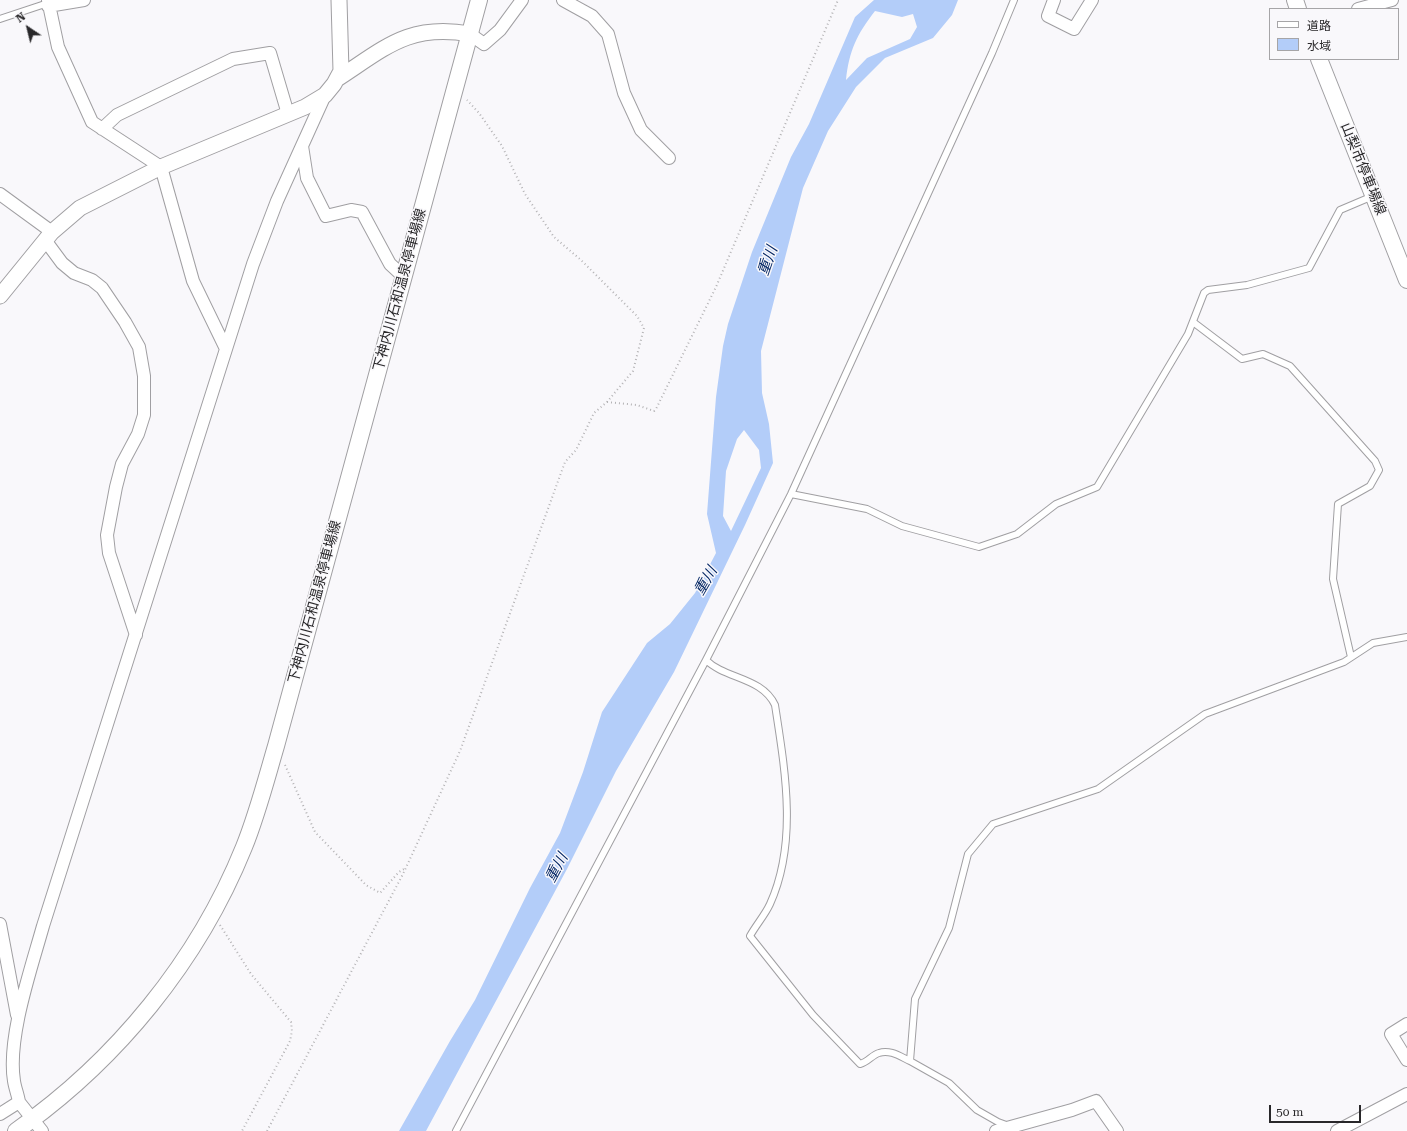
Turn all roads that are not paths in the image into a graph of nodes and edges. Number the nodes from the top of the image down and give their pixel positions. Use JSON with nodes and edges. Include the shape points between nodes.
{"nodes":[{"id":1,"x":84,"y":0,"type":"edge"},
{"id":2,"x":339,"y":0,"type":"edge"},
{"id":3,"x":479,"y":0,"type":"edge"},
{"id":4,"x":522,"y":0,"type":"edge"},
{"id":5,"x":563,"y":0,"type":"edge"},
{"id":6,"x":1014,"y":0,"type":"edge"},
{"id":7,"x":1054,"y":0,"type":"edge"},
{"id":8,"x":1092,"y":0,"type":"edge"},
{"id":9,"x":1392,"y":0,"type":"edge"},
{"id":10,"x":48,"y":3,"type":"edge"},
{"id":11,"x":1362,"y":8,"type":"edge"},
{"id":12,"x":0,"y":19,"type":"edge"},
{"id":13,"x":470,"y":34,"type":"junction"},
{"id":14,"x":1318,"y":60,"type":"edge"},
{"id":15,"x":337,"y":79,"type":"junction"},
{"id":16,"x":325,"y":95,"type":"junction"},
{"id":17,"x":288,"y":114,"type":"junction"},
{"id":18,"x":102,"y":129,"type":"junction"},
{"id":19,"x":302,"y":146,"type":"junction"},
{"id":20,"x":669,"y":158,"type":"dead end"},
{"id":21,"x":161,"y":167,"type":"junction"},
{"id":22,"x":0,"y":194,"type":"edge"},
{"id":23,"x":1374,"y":196,"type":"junction"},
{"id":24,"x":48,"y":236,"type":"junction"},
{"id":25,"x":403,"y":276,"type":"junction"},
{"id":26,"x":1407,"y":280,"type":"edge"},
{"id":27,"x":0,"y":296,"type":"edge"},
{"id":28,"x":1193,"y":322,"type":"junction"},
{"id":29,"x":226,"y":350,"type":"junction"},
{"id":30,"x":791,"y":494,"type":"junction"},
{"id":31,"x":136,"y":635,"type":"junction"},
{"id":32,"x":1407,"y":636,"type":"edge"},
{"id":33,"x":1351,"y":657,"type":"junction"},
{"id":34,"x":706,"y":660,"type":"junction"},
{"id":35,"x":0,"y":924,"type":"edge"},
{"id":36,"x":18,"y":1020,"type":"junction"},
{"id":37,"x":1407,"y":1024,"type":"edge"},
{"id":38,"x":1407,"y":1060,"type":"edge"},
{"id":39,"x":910,"y":1061,"type":"junction"},
{"id":40,"x":1407,"y":1094,"type":"edge"},
{"id":41,"x":19,"y":1102,"type":"junction"},
{"id":42,"x":0,"y":1114,"type":"edge"},
{"id":43,"x":38,"y":1125,"type":"edge"},
{"id":44,"x":1011,"y":1126,"type":"junction"},
{"id":45,"x":16,"y":1131,"type":"edge"},
{"id":46,"x":456,"y":1131,"type":"edge"},
{"id":47,"x":996,"y":1131,"type":"edge"},
{"id":48,"x":1117,"y":1131,"type":"edge"},
{"id":49,"x":1338,"y":1131,"type":"edge"}],
"edges":[{"from":1,"to":10,"type":"street"},
{"from":2,"to":15,"type":"street","via":[[341,72]]},
{"from":3,"to":13,"type":"main road","name":"下神内川石和温泉停車場線"},
{"from":4,"to":13,"type":"street","via":[[500,30],[484,44]]},
{"from":5,"to":20,"type":"street","via":[[592,16],[608,34],[624,93],[641,130]]},
{"from":6,"to":30,"type":"lane"},
{"from":7,"to":8,"type":"street","via":[[1048,16],[1074,29]]},
{"from":9,"to":11,"type":"street"},
{"from":10,"to":12,"type":"lane"},
{"from":10,"to":18,"type":"street","via":[[61,54],[92,122]]},
{"from":13,"to":15,"type":"street","via":[[449,30],[413,34],[384,48]]},
{"from":13,"to":25,"type":"main road","name":"下神内川石和温泉停車場線"},
{"from":14,"to":23,"type":"main road","name":"山梨市停車場線"},
{"from":15,"to":16,"type":"street"},
{"from":16,"to":17,"type":"street"},
{"from":16,"to":19,"type":"street"},
{"from":17,"to":18,"type":"street","via":[[270,53],[261,53],[233,58],[117,115]]},
{"from":17,"to":21,"type":"street"},
{"from":18,"to":21,"type":"street"},
{"from":19,"to":25,"type":"street","via":[[307,178],[326,216],[351,210],[362,212],[390,264]]},
{"from":19,"to":29,"type":"street","via":[[253,264]]},
{"from":21,"to":24,"type":"street","via":[[80,208]]},
{"from":21,"to":29,"type":"street","via":[[193,281]]},
{"from":22,"to":24,"type":"street"},
{"from":23,"to":26,"type":"main road","name":"山梨市停車場線"},
{"from":23,"to":28,"type":"lane","via":[[1340,210],[1309,268],[1247,285],[1208,290],[1204,293]]},
{"from":24,"to":27,"type":"street"},
{"from":24,"to":31,"type":"street","via":[[62,263],[74,273],[92,280],[102,288],[139,347],[144,376],[144,415],[138,434],[122,464],[107,535],[109,553]]},
{"from":25,"to":43,"type":"main road","name":"下神内川石和温泉停車場線","via":[[263,794],[244,848],[210,918],[172,976],[134,1026]]},
{"from":28,"to":30,"type":"lane","via":[[1097,487],[1056,504],[1017,534],[979,547],[902,526],[867,510]]},
{"from":28,"to":33,"type":"lane","via":[[1242,359],[1263,354],[1290,366],[1375,461],[1379,470],[1370,486],[1338,504],[1333,579]]},
{"from":29,"to":31,"type":"street"},
{"from":30,"to":34,"type":"lane"},
{"from":31,"to":36,"type":"street","via":[[43,926]]},
{"from":32,"to":33,"type":"lane","via":[[1373,643]]},
{"from":33,"to":39,"type":"lane","via":[[1344,662],[1205,714],[1098,789],[993,824],[968,854],[949,928],[915,999]]},
{"from":34,"to":39,"type":"lane","via":[[711,665],[762,690],[771,697],[775,705],[784,762],[787,817],[784,859],[770,904],[750,936],[813,1015],[860,1064],[880,1053],[895,1053]]},
{"from":34,"to":46,"type":"lane"},
{"from":35,"to":36,"type":"street"},
{"from":36,"to":41,"type":"street","via":[[14,1081]]},
{"from":37,"to":38,"type":"street","via":[[1391,1034]]},
{"from":39,"to":44,"type":"lane","via":[[949,1083],[977,1110]]},
{"from":40,"to":49,"type":"street"},
{"from":41,"to":42,"type":"street"},
{"from":41,"to":43,"type":"street"},
{"from":43,"to":45,"type":"main road","name":"下神内川石和温泉停車場線"},
{"from":44,"to":47,"type":"street"},
{"from":44,"to":48,"type":"street","via":[[1096,1101]]}]}
